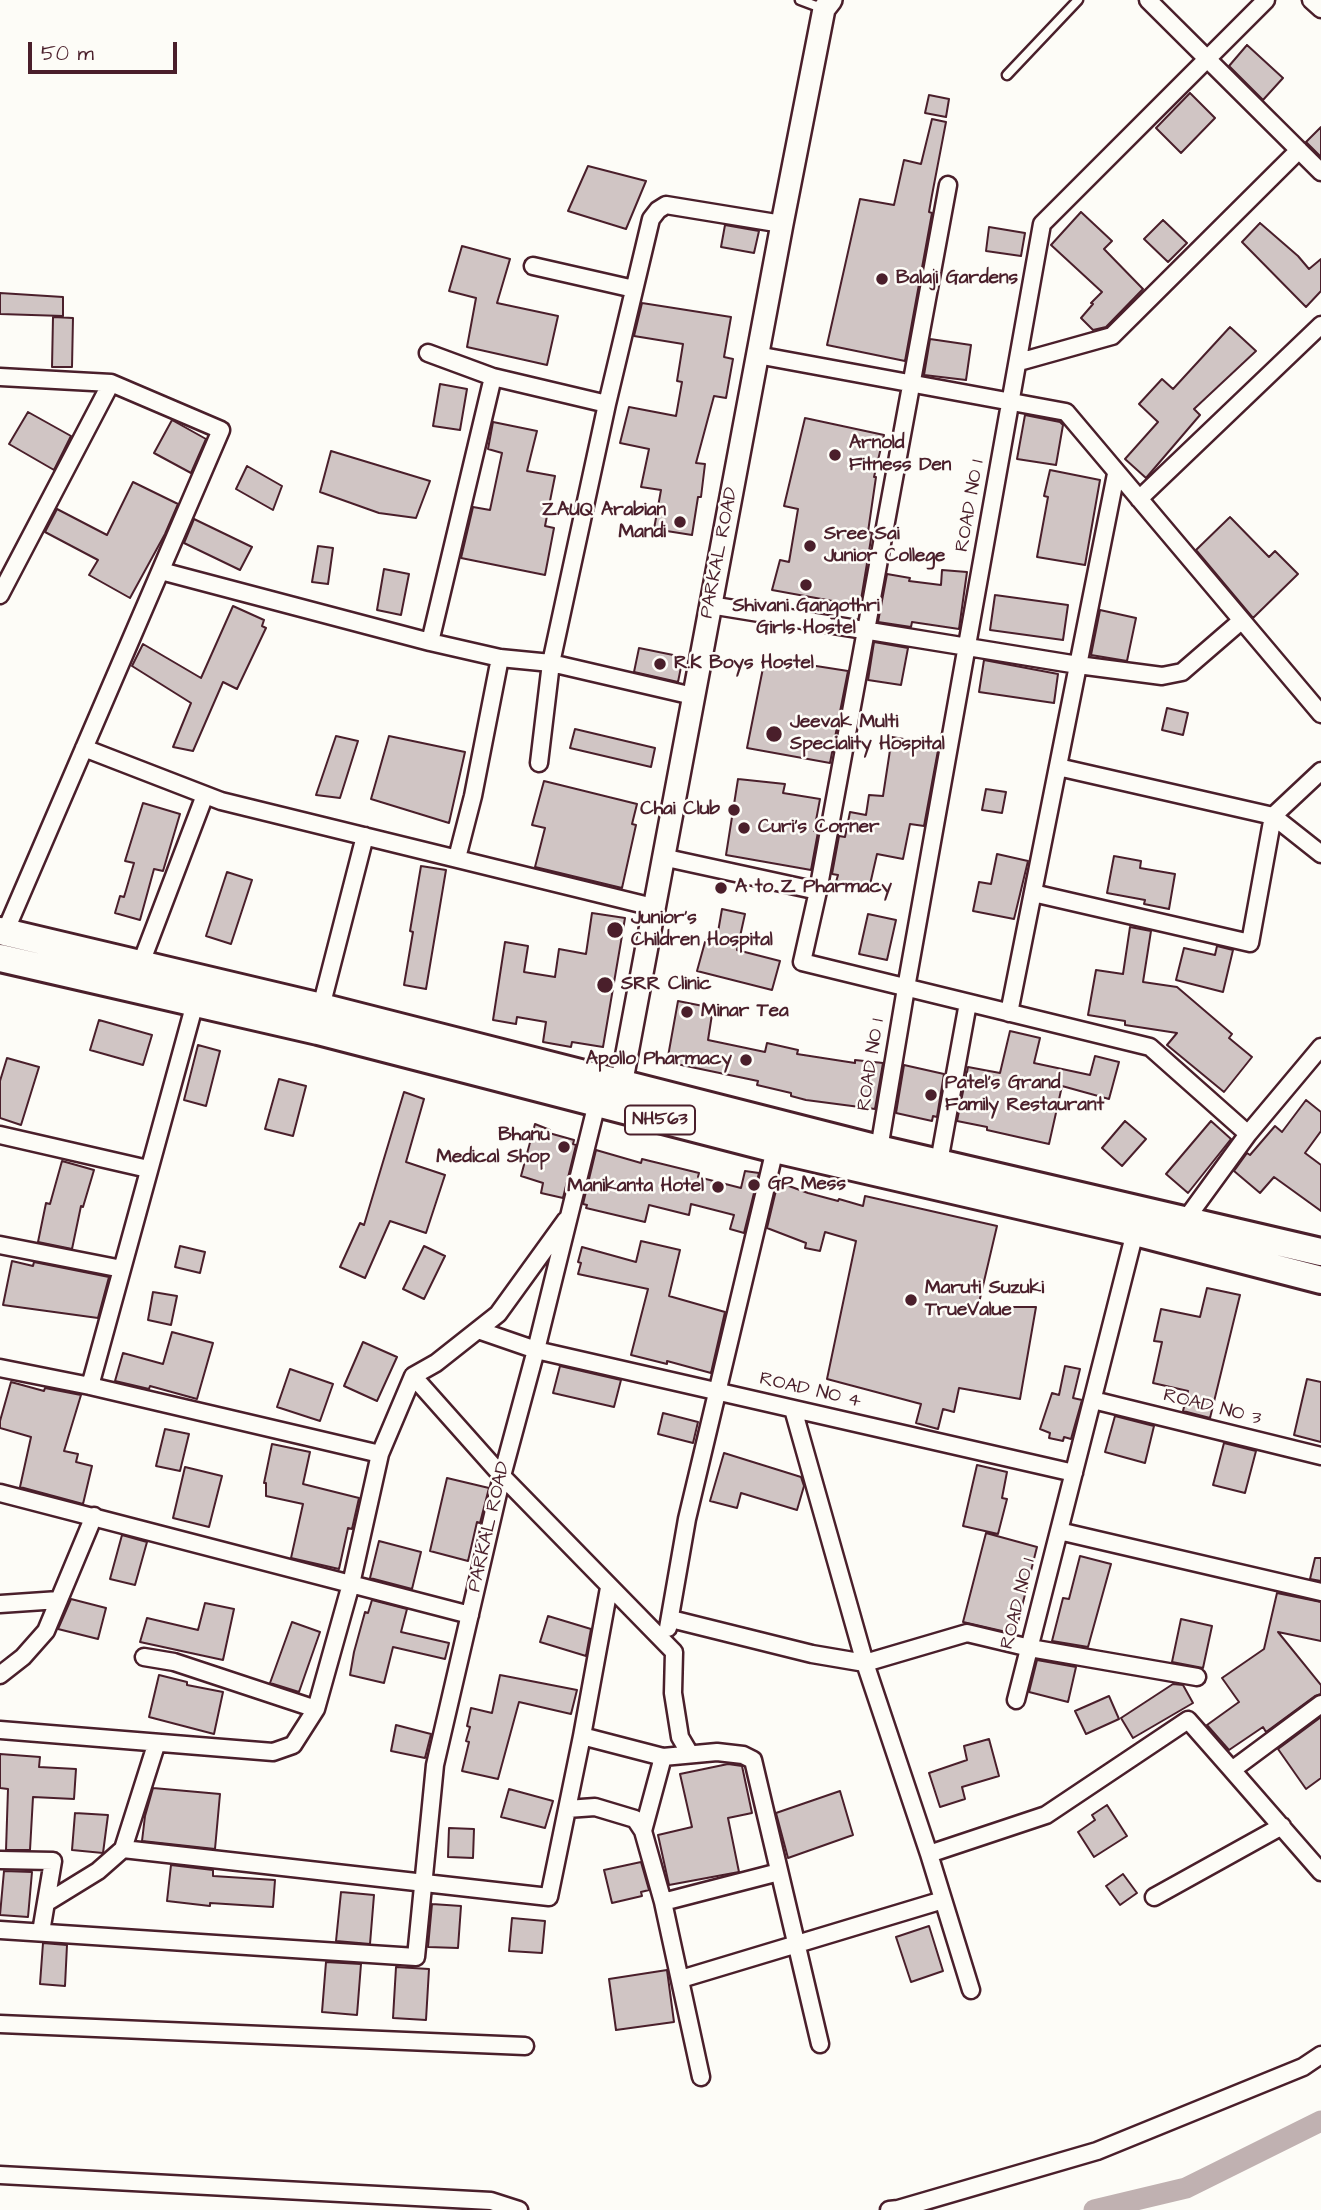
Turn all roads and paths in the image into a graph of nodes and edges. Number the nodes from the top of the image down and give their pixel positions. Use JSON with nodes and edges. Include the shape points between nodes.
{"nodes":[{"id":1,"x":800,"y":0,"type":"edge"},
{"id":2,"x":1078,"y":0,"type":"edge"},
{"id":3,"x":1148,"y":0,"type":"edge"},
{"id":4,"x":1266,"y":0,"type":"edge"},
{"id":5,"x":1311,"y":0,"type":"edge"},
{"id":6,"x":828,"y":4,"type":"edge"},
{"id":7,"x":1321,"y":9,"type":"edge"},
{"id":8,"x":1207,"y":59,"type":"junction"},
{"id":9,"x":1007,"y":75,"type":"dead end"},
{"id":10,"x":1298,"y":150,"type":"junction"},
{"id":11,"x":1321,"y":172,"type":"edge"},
{"id":12,"x":948,"y":185,"type":"dead end"},
{"id":13,"x":782,"y":224,"type":"junction"},
{"id":14,"x":533,"y":265,"type":"dead end"},
{"id":15,"x":634,"y":289,"type":"junction"},
{"id":16,"x":1321,"y":325,"type":"edge"},
{"id":17,"x":428,"y":354,"type":"dead end"},
{"id":18,"x":757,"y":355,"type":"junction"},
{"id":19,"x":1019,"y":362,"type":"junction"},
{"id":20,"x":0,"y":377,"type":"edge"},
{"id":21,"x":493,"y":377,"type":"junction"},
{"id":22,"x":111,"y":383,"type":"junction"},
{"id":23,"x":910,"y":383,"type":"junction"},
{"id":24,"x":1011,"y":402,"type":"junction"},
{"id":25,"x":607,"y":404,"type":"junction"},
{"id":26,"x":1116,"y":474,"type":"junction"},
{"id":27,"x":1139,"y":499,"type":"junction"},
{"id":28,"x":160,"y":570,"type":"junction"},
{"id":29,"x":0,"y":595,"type":"edge"},
{"id":30,"x":710,"y":606,"type":"junction"},
{"id":31,"x":1241,"y":621,"type":"junction"},
{"id":32,"x":866,"y":631,"type":"junction"},
{"id":33,"x":430,"y":642,"type":"junction"},
{"id":34,"x":967,"y":647,"type":"junction"},
{"id":35,"x":500,"y":658,"type":"junction"},
{"id":36,"x":551,"y":663,"type":"junction"},
{"id":37,"x":1078,"y":665,"type":"junction"},
{"id":38,"x":693,"y":696,"type":"junction"},
{"id":39,"x":1321,"y":713,"type":"edge"},
{"id":40,"x":84,"y":748,"type":"junction"},
{"id":41,"x":539,"y":763,"type":"dead end"},
{"id":42,"x":1058,"y":767,"type":"junction"},
{"id":43,"x":1321,"y":771,"type":"edge"},
{"id":44,"x":205,"y":794,"type":"junction"},
{"id":45,"x":1273,"y":816,"type":"junction"},
{"id":46,"x":365,"y":836,"type":"junction"},
{"id":47,"x":1321,"y":855,"type":"edge"},
{"id":48,"x":457,"y":858,"type":"junction"},
{"id":49,"x":662,"y":858,"type":"junction"},
{"id":50,"x":818,"y":891,"type":"junction"},
{"id":51,"x":1033,"y":893,"type":"junction"},
{"id":52,"x":653,"y":907,"type":"junction"},
{"id":53,"x":3,"y":932,"type":"edge"},
{"id":54,"x":0,"y":958,"type":"edge"},
{"id":55,"x":141,"y":963,"type":"junction"},
{"id":56,"x":906,"y":988,"type":"junction"},
{"id":57,"x":195,"y":1003,"type":"junction"},
{"id":58,"x":968,"y":1003,"type":"junction"},
{"id":59,"x":321,"y":1007,"type":"junction"},
{"id":60,"x":1009,"y":1013,"type":"junction"},
{"id":61,"x":1321,"y":1047,"type":"edge"},
{"id":62,"x":611,"y":1099,"type":"junction"},
{"id":63,"x":1248,"y":1133,"type":"junction"},
{"id":64,"x":0,"y":1135,"type":"edge"},
{"id":65,"x":775,"y":1149,"type":"junction"},
{"id":66,"x":879,"y":1149,"type":"junction"},
{"id":67,"x":939,"y":1163,"type":"junction"},
{"id":68,"x":148,"y":1169,"type":"junction"},
{"id":69,"x":571,"y":1214,"type":"junction"},
{"id":70,"x":1186,"y":1219,"type":"junction"},
{"id":71,"x":1135,"y":1232,"type":"junction"},
{"id":72,"x":0,"y":1245,"type":"edge"},
{"id":73,"x":1321,"y":1252,"type":"edge"},
{"id":74,"x":122,"y":1269,"type":"junction"},
{"id":75,"x":1321,"y":1280,"type":"edge"},
{"id":76,"x":478,"y":1330,"type":"junction"},
{"id":77,"x":536,"y":1350,"type":"junction"},
{"id":78,"x":0,"y":1368,"type":"edge"},
{"id":79,"x":413,"y":1376,"type":"junction"},
{"id":80,"x":90,"y":1386,"type":"junction"},
{"id":81,"x":718,"y":1391,"type":"junction"},
{"id":82,"x":1093,"y":1400,"type":"junction"},
{"id":83,"x":793,"y":1409,"type":"junction"},
{"id":84,"x":380,"y":1454,"type":"junction"},
{"id":85,"x":1321,"y":1456,"type":"edge"},
{"id":86,"x":1074,"y":1473,"type":"junction"},
{"id":87,"x":502,"y":1476,"type":"junction"},
{"id":88,"x":0,"y":1493,"type":"edge"},
{"id":89,"x":94,"y":1516,"type":"junction"},
{"id":90,"x":1059,"y":1531,"type":"junction"},
{"id":91,"x":351,"y":1584,"type":"junction"},
{"id":92,"x":609,"y":1588,"type":"junction"},
{"id":93,"x":1321,"y":1592,"type":"edge"},
{"id":94,"x":58,"y":1600,"type":"junction"},
{"id":95,"x":0,"y":1604,"type":"edge"},
{"id":96,"x":470,"y":1615,"type":"junction"},
{"id":97,"x":671,"y":1619,"type":"junction"},
{"id":98,"x":664,"y":1642,"type":"junction"},
{"id":99,"x":1030,"y":1648,"type":"junction"},
{"id":100,"x":144,"y":1657,"type":"dead end"},
{"id":101,"x":865,"y":1663,"type":"junction"},
{"id":102,"x":0,"y":1675,"type":"edge"},
{"id":103,"x":1197,"y":1677,"type":"dead end"},
{"id":104,"x":1016,"y":1700,"type":"dead end"},
{"id":105,"x":1321,"y":1704,"type":"edge"},
{"id":106,"x":316,"y":1709,"type":"junction"},
{"id":107,"x":0,"y":1730,"type":"edge"},
{"id":108,"x":582,"y":1737,"type":"junction"},
{"id":109,"x":156,"y":1745,"type":"junction"},
{"id":110,"x":690,"y":1754,"type":"junction"},
{"id":111,"x":663,"y":1757,"type":"junction"},
{"id":112,"x":1231,"y":1770,"type":"junction"},
{"id":113,"x":567,"y":1809,"type":"junction"},
{"id":114,"x":1282,"y":1826,"type":"junction"},
{"id":115,"x":643,"y":1831,"type":"junction"},
{"id":116,"x":123,"y":1849,"type":"junction"},
{"id":117,"x":929,"y":1854,"type":"junction"},
{"id":118,"x":0,"y":1860,"type":"edge"},
{"id":119,"x":779,"y":1872,"type":"junction"},
{"id":120,"x":1321,"y":1872,"type":"edge"},
{"id":121,"x":422,"y":1883,"type":"junction"},
{"id":122,"x":1154,"y":1897,"type":"dead end"},
{"id":123,"x":943,"y":1900,"type":"junction"},
{"id":124,"x":663,"y":1902,"type":"junction"},
{"id":125,"x":46,"y":1903,"type":"junction"},
{"id":126,"x":0,"y":1930,"type":"edge"},
{"id":127,"x":41,"y":1933,"type":"junction"},
{"id":128,"x":796,"y":1944,"type":"junction"},
{"id":129,"x":681,"y":1979,"type":"junction"},
{"id":130,"x":971,"y":1990,"type":"dead end"},
{"id":131,"x":0,"y":2024,"type":"edge"},
{"id":132,"x":820,"y":2044,"type":"dead end"},
{"id":133,"x":525,"y":2046,"type":"dead end"},
{"id":134,"x":1321,"y":2055,"type":"edge"},
{"id":135,"x":701,"y":2077,"type":"dead end"},
{"id":136,"x":0,"y":2175,"type":"edge"},
{"id":137,"x":519,"y":2210,"type":"edge"},
{"id":138,"x":889,"y":2210,"type":"edge"}],
"edges":[{"from":1,"to":6,"type":"lane"},
{"from":2,"to":9,"type":"lane"},
{"from":3,"to":8,"type":"street"},
{"from":4,"to":8,"type":"street","name":"ROAD NO 1"},
{"from":5,"to":7,"type":"street"},
{"from":6,"to":13,"type":"street","name":"PARKAL ROAD"},
{"from":8,"to":10,"type":"street"},
{"from":8,"to":19,"type":"street","name":"ROAD NO 1","via":[[1042,224]]},
{"from":10,"to":11,"type":"street"},
{"from":10,"to":19,"type":"street","via":[[1112,336]]},
{"from":12,"to":23,"type":"street"},
{"from":13,"to":15,"type":"street","via":[[666,205],[651,219]]},
{"from":13,"to":18,"type":"street","name":"PARKAL ROAD"},
{"from":14,"to":15,"type":"street"},
{"from":15,"to":25,"type":"street"},
{"from":16,"to":27,"type":"street"},
{"from":17,"to":21,"type":"street"},
{"from":18,"to":23,"type":"street"},
{"from":18,"to":30,"type":"street","name":"PARKAL ROAD"},
{"from":19,"to":24,"type":"street","name":"ROAD NO 1"},
{"from":20,"to":22,"type":"street"},
{"from":21,"to":25,"type":"street"},
{"from":21,"to":33,"type":"street"},
{"from":22,"to":28,"type":"street","via":[[221,430]]},
{"from":22,"to":29,"type":"street"},
{"from":23,"to":24,"type":"street"},
{"from":23,"to":32,"type":"street"},
{"from":24,"to":26,"type":"street","via":[[1066,412]]},
{"from":24,"to":34,"type":"street","name":"ROAD NO 1"},
{"from":25,"to":36,"type":"street"},
{"from":26,"to":27,"type":"street"},
{"from":26,"to":37,"type":"street"},
{"from":27,"to":31,"type":"street"},
{"from":28,"to":33,"type":"street"},
{"from":28,"to":40,"type":"street"},
{"from":30,"to":32,"type":"street"},
{"from":30,"to":38,"type":"street","name":"PARKAL ROAD"},
{"from":31,"to":37,"type":"street","via":[[1182,672],[1162,676]]},
{"from":31,"to":39,"type":"street"},
{"from":32,"to":34,"type":"street"},
{"from":32,"to":50,"type":"street"},
{"from":33,"to":35,"type":"street"},
{"from":34,"to":37,"type":"street"},
{"from":34,"to":56,"type":"street","name":"ROAD NO 1"},
{"from":35,"to":36,"type":"street"},
{"from":35,"to":48,"type":"street"},
{"from":36,"to":38,"type":"street"},
{"from":36,"to":41,"type":"street"},
{"from":37,"to":42,"type":"street"},
{"from":38,"to":49,"type":"street","name":"PARKAL ROAD"},
{"from":40,"to":44,"type":"street"},
{"from":40,"to":53,"type":"street"},
{"from":42,"to":45,"type":"street"},
{"from":42,"to":51,"type":"street"},
{"from":43,"to":45,"type":"street"},
{"from":44,"to":46,"type":"street"},
{"from":44,"to":55,"type":"street"},
{"from":45,"to":47,"type":"street"},
{"from":45,"to":51,"type":"street","via":[[1250,943]]},
{"from":46,"to":48,"type":"street"},
{"from":46,"to":59,"type":"street"},
{"from":48,"to":52,"type":"street"},
{"from":49,"to":50,"type":"street"},
{"from":49,"to":52,"type":"street","name":"PARKAL ROAD"},
{"from":50,"to":56,"type":"street","via":[[802,962]]},
{"from":51,"to":60,"type":"street"},
{"from":52,"to":62,"type":"street","name":"PARKAL ROAD"},
{"from":53,"to":55,"type":"highway","number":"NH563"},
{"from":54,"to":57,"type":"highway","number":"NH563"},
{"from":55,"to":59,"type":"highway","number":"NH563"},
{"from":56,"to":58,"type":"street"},
{"from":56,"to":66,"type":"street","name":"ROAD NO 1"},
{"from":57,"to":62,"type":"highway","number":"NH563"},
{"from":57,"to":68,"type":"street"},
{"from":58,"to":60,"type":"street"},
{"from":58,"to":67,"type":"street"},
{"from":59,"to":62,"type":"highway","number":"NH563"},
{"from":60,"to":63,"type":"street","via":[[1150,1047]]},
{"from":61,"to":63,"type":"street"},
{"from":62,"to":65,"type":"highway","number":"NH563"},
{"from":62,"to":66,"type":"highway","number":"NH563"},
{"from":62,"to":69,"type":"street","name":"PARKAL ROAD"},
{"from":63,"to":70,"type":"street"},
{"from":64,"to":68,"type":"street"},
{"from":65,"to":71,"type":"highway","number":"NH563"},
{"from":65,"to":81,"type":"street"},
{"from":66,"to":67,"type":"highway","number":"NH563"},
{"from":67,"to":70,"type":"highway","number":"NH563"},
{"from":68,"to":74,"type":"street"},
{"from":69,"to":76,"type":"street","via":[[498,1314]]},
{"from":69,"to":77,"type":"street","name":"PARKAL ROAD"},
{"from":70,"to":73,"type":"highway","number":"NH563"},
{"from":71,"to":75,"type":"highway","number":"NH563"},
{"from":71,"to":82,"type":"street","name":"ROAD NO 1"},
{"from":72,"to":74,"type":"street"},
{"from":74,"to":80,"type":"street"},
{"from":76,"to":77,"type":"street","name":"ROAD NO 4"},
{"from":76,"to":79,"type":"street"},
{"from":77,"to":81,"type":"street","name":"ROAD NO 4"},
{"from":77,"to":87,"type":"street","name":"PARKAL ROAD"},
{"from":78,"to":80,"type":"street"},
{"from":79,"to":84,"type":"street"},
{"from":79,"to":87,"type":"street"},
{"from":80,"to":84,"type":"street"},
{"from":81,"to":83,"type":"street","name":"ROAD NO 4"},
{"from":81,"to":97,"type":"street","via":[[687,1520]]},
{"from":82,"to":85,"type":"street","name":"ROAD NO 3"},
{"from":82,"to":86,"type":"street","name":"ROAD NO 1"},
{"from":83,"to":86,"type":"street","name":"ROAD NO 4"},
{"from":83,"to":101,"type":"street"},
{"from":84,"to":91,"type":"street"},
{"from":86,"to":90,"type":"street","name":"ROAD NO 1"},
{"from":87,"to":92,"type":"street"},
{"from":87,"to":96,"type":"street","name":"PARKAL ROAD"},
{"from":88,"to":89,"type":"street"},
{"from":89,"to":91,"type":"street"},
{"from":89,"to":94,"type":"street"},
{"from":90,"to":93,"type":"street"},
{"from":90,"to":99,"type":"street","name":"ROAD NO 1"},
{"from":91,"to":96,"type":"street"},
{"from":91,"to":106,"type":"street"},
{"from":92,"to":98,"type":"street"},
{"from":92,"to":108,"type":"street"},
{"from":94,"to":95,"type":"street"},
{"from":94,"to":102,"type":"street","via":[[37,1644]]},
{"from":96,"to":121,"type":"street","name":"PARKAL ROAD","via":[[435,1765]]},
{"from":97,"to":98,"type":"street"},
{"from":97,"to":101,"type":"street"},
{"from":98,"to":110,"type":"street","via":[[674,1652],[673,1693],[680,1737]]},
{"from":99,"to":101,"type":"street","via":[[967,1633]]},
{"from":99,"to":103,"type":"street"},
{"from":99,"to":104,"type":"street","name":"ROAD NO 1"},
{"from":100,"to":106,"type":"street","via":[[174,1662]]},
{"from":101,"to":117,"type":"street"},
{"from":105,"to":112,"type":"street"},
{"from":106,"to":109,"type":"street","via":[[293,1745],[273,1752]]},
{"from":107,"to":109,"type":"street"},
{"from":108,"to":111,"type":"street"},
{"from":108,"to":113,"type":"street"},
{"from":109,"to":116,"type":"street"},
{"from":110,"to":111,"type":"street"},
{"from":110,"to":119,"type":"street","via":[[717,1752],[753,1760]]},
{"from":111,"to":115,"type":"street"},
{"from":112,"to":114,"type":"street"},
{"from":112,"to":117,"type":"street","via":[[1188,1720],[1046,1815]]},
{"from":113,"to":115,"type":"street","via":[[595,1807],[635,1819]]},
{"from":113,"to":121,"type":"street","via":[[549,1897]]},
{"from":114,"to":120,"type":"street"},
{"from":114,"to":122,"type":"street"},
{"from":115,"to":124,"type":"street"},
{"from":116,"to":121,"type":"street"},
{"from":116,"to":125,"type":"street","via":[[98,1871]]},
{"from":117,"to":123,"type":"street"},
{"from":118,"to":125,"type":"street","via":[[53,1861]]},
{"from":119,"to":124,"type":"street"},
{"from":119,"to":128,"type":"street"},
{"from":121,"to":127,"type":"street","name":"PARKAL ROAD","via":[[416,1957]]},
{"from":123,"to":128,"type":"street"},
{"from":123,"to":130,"type":"street"},
{"from":124,"to":129,"type":"street"},
{"from":125,"to":127,"type":"street"},
{"from":126,"to":127,"type":"street"},
{"from":128,"to":129,"type":"street"},
{"from":128,"to":132,"type":"street"},
{"from":129,"to":135,"type":"street"},
{"from":131,"to":133,"type":"street"},
{"from":134,"to":138,"type":"street","via":[[1303,2067],[1097,2151]]},
{"from":136,"to":137,"type":"street","via":[[491,2201]]}]}
